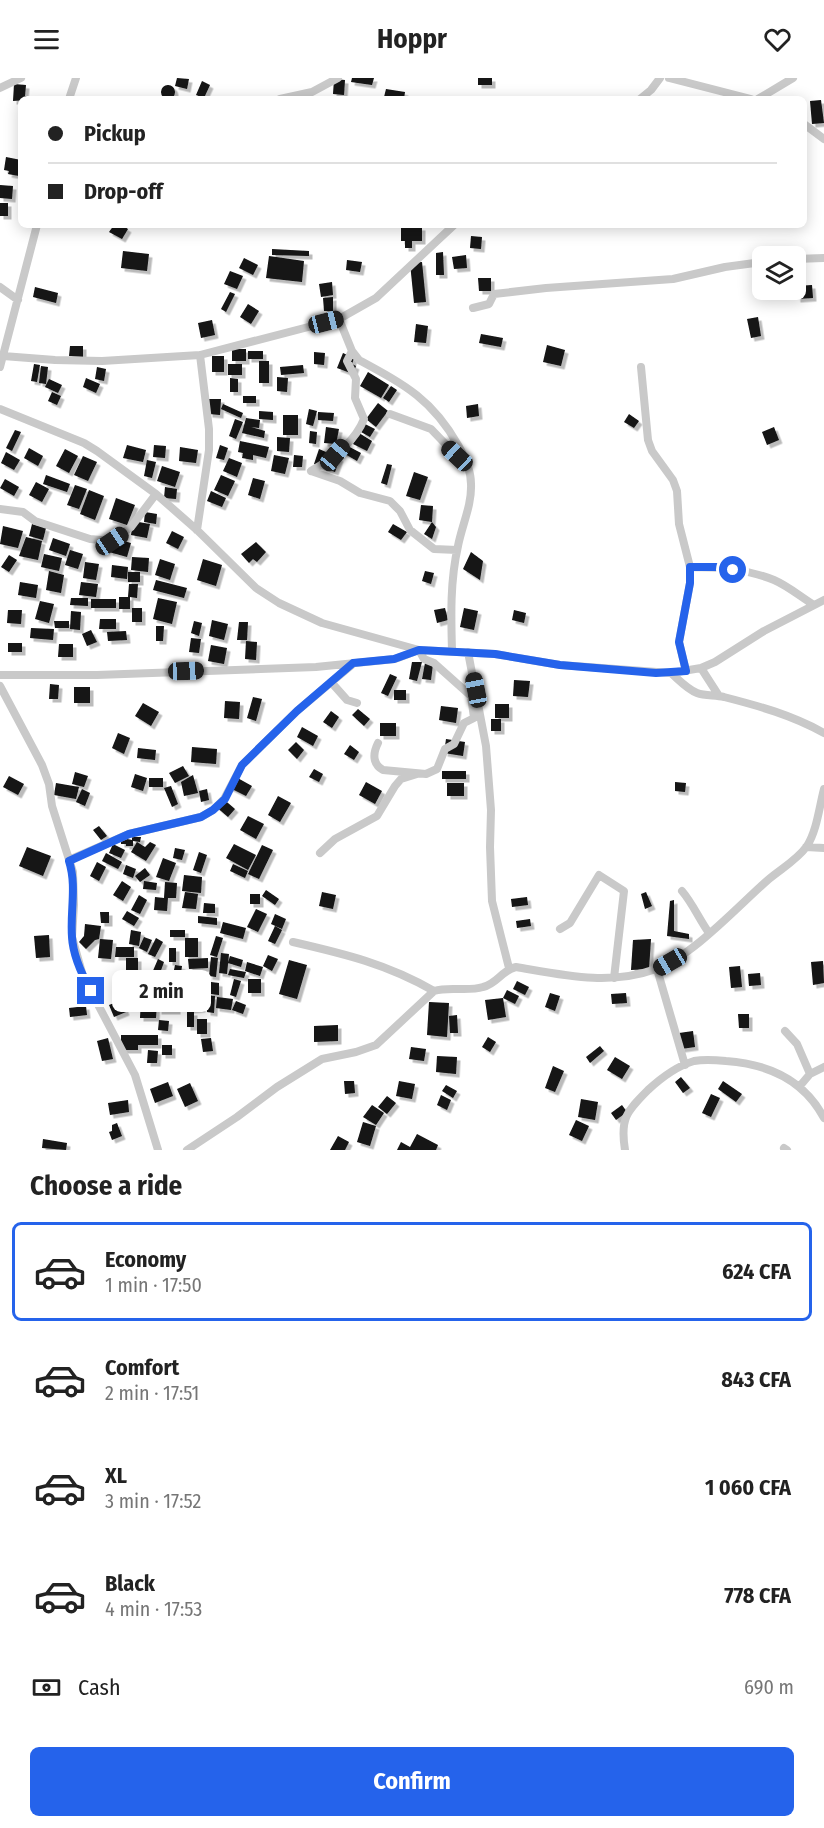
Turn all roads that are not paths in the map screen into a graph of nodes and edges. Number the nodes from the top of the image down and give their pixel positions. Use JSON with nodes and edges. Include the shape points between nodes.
{"nodes":[{"id":1,"x":21,"y":78,"type":"edge"},
{"id":2,"x":76,"y":78,"type":"edge"},
{"id":3,"x":338,"y":78,"type":"edge"},
{"id":4,"x":660,"y":78,"type":"edge"},
{"id":5,"x":669,"y":78,"type":"edge"},
{"id":6,"x":793,"y":78,"type":"edge"},
{"id":7,"x":0,"y":88,"type":"edge"},
{"id":8,"x":70,"y":96,"type":"edge"},
{"id":9,"x":285,"y":96,"type":"edge"},
{"id":10,"x":644,"y":96,"type":"edge"},
{"id":11,"x":739,"y":96,"type":"edge"},
{"id":12,"x":763,"y":96,"type":"edge"},
{"id":13,"x":807,"y":126,"type":"edge"},
{"id":14,"x":824,"y":139,"type":"edge"},
{"id":15,"x":36,"y":228,"type":"edge"},
{"id":16,"x":451,"y":228,"type":"edge"},
{"id":17,"x":824,"y":258,"type":"edge"},
{"id":18,"x":806,"y":259,"type":"edge"},
{"id":19,"x":752,"y":263,"type":"edge"},
{"id":20,"x":0,"y":287,"type":"edge"},
{"id":21,"x":18,"y":300,"type":"junction"},
{"id":22,"x":473,"y":308,"type":"dead end"},
{"id":23,"x":339,"y":319,"type":"junction"},
{"id":24,"x":352,"y":351,"type":"junction"},
{"id":25,"x":200,"y":355,"type":"junction"},
{"id":26,"x":3,"y":356,"type":"junction"},
{"id":27,"x":0,"y":367,"type":"edge"},
{"id":28,"x":641,"y":367,"type":"dead end"},
{"id":29,"x":0,"y":409,"type":"edge"},
{"id":30,"x":390,"y":414,"type":"dead end"},
{"id":31,"x":467,"y":461,"type":"junction"},
{"id":32,"x":156,"y":494,"type":"junction"},
{"id":33,"x":0,"y":509,"type":"edge"},
{"id":34,"x":197,"y":530,"type":"junction"},
{"id":35,"x":457,"y":550,"type":"junction"},
{"id":36,"x":690,"y":567,"type":"junction"},
{"id":37,"x":824,"y":600,"type":"edge"},
{"id":38,"x":814,"y":604,"type":"junction"},
{"id":39,"x":419,"y":650,"type":"junction"},
{"id":40,"x":452,"y":651,"type":"junction"},
{"id":41,"x":468,"y":652,"type":"junction"},
{"id":42,"x":353,"y":663,"type":"junction"},
{"id":43,"x":701,"y":668,"type":"junction"},
{"id":44,"x":686,"y":671,"type":"junction"},
{"id":45,"x":671,"y":673,"type":"junction"},
{"id":46,"x":0,"y":675,"type":"edge"},
{"id":47,"x":331,"y":682,"type":"junction"},
{"id":48,"x":0,"y":686,"type":"edge"},
{"id":49,"x":720,"y":696,"type":"junction"},
{"id":50,"x":357,"y":703,"type":"dead end"},
{"id":51,"x":824,"y":733,"type":"edge"},
{"id":52,"x":378,"y":743,"type":"dead end"},
{"id":53,"x":417,"y":774,"type":"junction"},
{"id":54,"x":824,"y":789,"type":"edge"},
{"id":55,"x":806,"y":847,"type":"junction"},
{"id":56,"x":824,"y":848,"type":"edge"},
{"id":57,"x":320,"y":854,"type":"dead end"},
{"id":58,"x":69,"y":861,"type":"junction"},
{"id":59,"x":682,"y":891,"type":"dead end"},
{"id":60,"x":560,"y":929,"type":"dead end"},
{"id":61,"x":708,"y":933,"type":"junction"},
{"id":62,"x":293,"y":942,"type":"dead end"},
{"id":63,"x":509,"y":968,"type":"junction"},
{"id":64,"x":657,"y":969,"type":"junction"},
{"id":65,"x":614,"y":978,"type":"junction"},
{"id":66,"x":434,"y":991,"type":"junction"},
{"id":67,"x":785,"y":1030,"type":"dead end"},
{"id":68,"x":685,"y":1065,"type":"junction"},
{"id":69,"x":824,"y":1067,"type":"edge"},
{"id":70,"x":810,"y":1074,"type":"junction"},
{"id":71,"x":799,"y":1087,"type":"junction"},
{"id":72,"x":824,"y":1118,"type":"edge"},
{"id":73,"x":158,"y":1150,"type":"edge"},
{"id":74,"x":187,"y":1150,"type":"edge"},
{"id":75,"x":625,"y":1150,"type":"edge"}],
"edges":[{"from":1,"to":7,"type":"street"},
{"from":2,"to":8,"type":"street"},
{"from":3,"to":9,"type":"street","via":[[312,92]]},
{"from":4,"to":10,"type":"street"},
{"from":5,"to":11,"type":"street"},
{"from":6,"to":12,"type":"street"},
{"from":13,"to":14,"type":"street"},
{"from":15,"to":21,"type":"street"},
{"from":16,"to":23,"type":"street","via":[[376,298]]},
{"from":17,"to":18,"type":"street"},
{"from":19,"to":22,"type":"street","via":[[673,279],[494,294],[489,304]]},
{"from":20,"to":21,"type":"street"},
{"from":21,"to":26,"type":"street"},
{"from":23,"to":24,"type":"street"},
{"from":23,"to":25,"type":"street"},
{"from":24,"to":31,"type":"street","via":[[359,360],[412,390],[439,415]]},
{"from":24,"to":35,"type":"street","via":[[347,361],[356,379],[355,398],[364,419],[354,437],[311,471],[340,481],[360,494],[390,501],[410,530],[434,549]]},
{"from":25,"to":26,"type":"street","via":[[102,361]]},
{"from":25,"to":34,"type":"street","via":[[209,450]]},
{"from":26,"to":27,"type":"street"},
{"from":28,"to":36,"type":"street","via":[[648,440],[677,491],[679,524]]},
{"from":29,"to":32,"type":"street","via":[[84,443]]},
{"from":30,"to":31,"type":"street","via":[[431,429]]},
{"from":31,"to":35,"type":"street","via":[[471,483],[469,506]]},
{"from":32,"to":33,"type":"street","via":[[131,526],[112,541],[90,539],[35,521],[23,512]]},
{"from":32,"to":34,"type":"street"},
{"from":34,"to":39,"type":"street","via":[[256,588],[279,603],[322,623]]},
{"from":35,"to":40,"type":"street","via":[[452,582]]},
{"from":36,"to":38,"type":"street","via":[[748,572],[775,581]]},
{"from":36,"to":44,"type":"street","via":[[679,642]]},
{"from":37,"to":38,"type":"street"},
{"from":38,"to":43,"type":"street"},
{"from":39,"to":40,"type":"street"},
{"from":39,"to":42,"type":"street","via":[[394,659]]},
{"from":39,"to":53,"type":"street","via":[[424,659],[434,663],[471,696],[474,718],[464,723],[454,744],[445,749],[437,769]]},
{"from":40,"to":41,"type":"street"},
{"from":41,"to":45,"type":"street","via":[[560,665]]},
{"from":41,"to":63,"type":"street","via":[[486,746],[492,901]]},
{"from":42,"to":46,"type":"street","via":[[97,675]]},
{"from":42,"to":47,"type":"street"},
{"from":43,"to":44,"type":"street"},
{"from":43,"to":49,"type":"street"},
{"from":44,"to":45,"type":"street"},
{"from":45,"to":49,"type":"street","via":[[689,689]]},
{"from":47,"to":50,"type":"street","via":[[347,700]]},
{"from":47,"to":58,"type":"street","via":[[242,765],[225,799],[213,810],[201,817],[129,834]]},
{"from":48,"to":58,"type":"street","via":[[44,770]]},
{"from":49,"to":51,"type":"street","via":[[770,709]]},
{"from":52,"to":53,"type":"street","via":[[374,751],[378,767]]},
{"from":53,"to":57,"type":"street","via":[[400,779],[376,816],[335,839]]},
{"from":54,"to":55,"type":"street","via":[[813,835]]},
{"from":55,"to":56,"type":"street"},
{"from":55,"to":61,"type":"street"},
{"from":58,"to":73,"type":"street","via":[[73,872],[75,952],[83,976],[135,1075]]},
{"from":59,"to":61,"type":"street","via":[[693,903]]},
{"from":60,"to":65,"type":"street","via":[[570,923],[599,875],[624,891]]},
{"from":61,"to":64,"type":"street"},
{"from":62,"to":66,"type":"street","via":[[382,965]]},
{"from":63,"to":65,"type":"street","via":[[590,979]]},
{"from":63,"to":66,"type":"street","via":[[482,988]]},
{"from":64,"to":65,"type":"street"},
{"from":64,"to":68,"type":"street"},
{"from":66,"to":74,"type":"street","via":[[376,1045],[322,1059]]},
{"from":67,"to":70,"type":"street","via":[[797,1044]]},
{"from":68,"to":71,"type":"street","via":[[711,1059],[753,1064],[782,1074]]},
{"from":68,"to":75,"type":"street","via":[[637,1101],[622,1132]]},
{"from":69,"to":70,"type":"street"},
{"from":70,"to":71,"type":"street"},
{"from":71,"to":72,"type":"street"}]}
